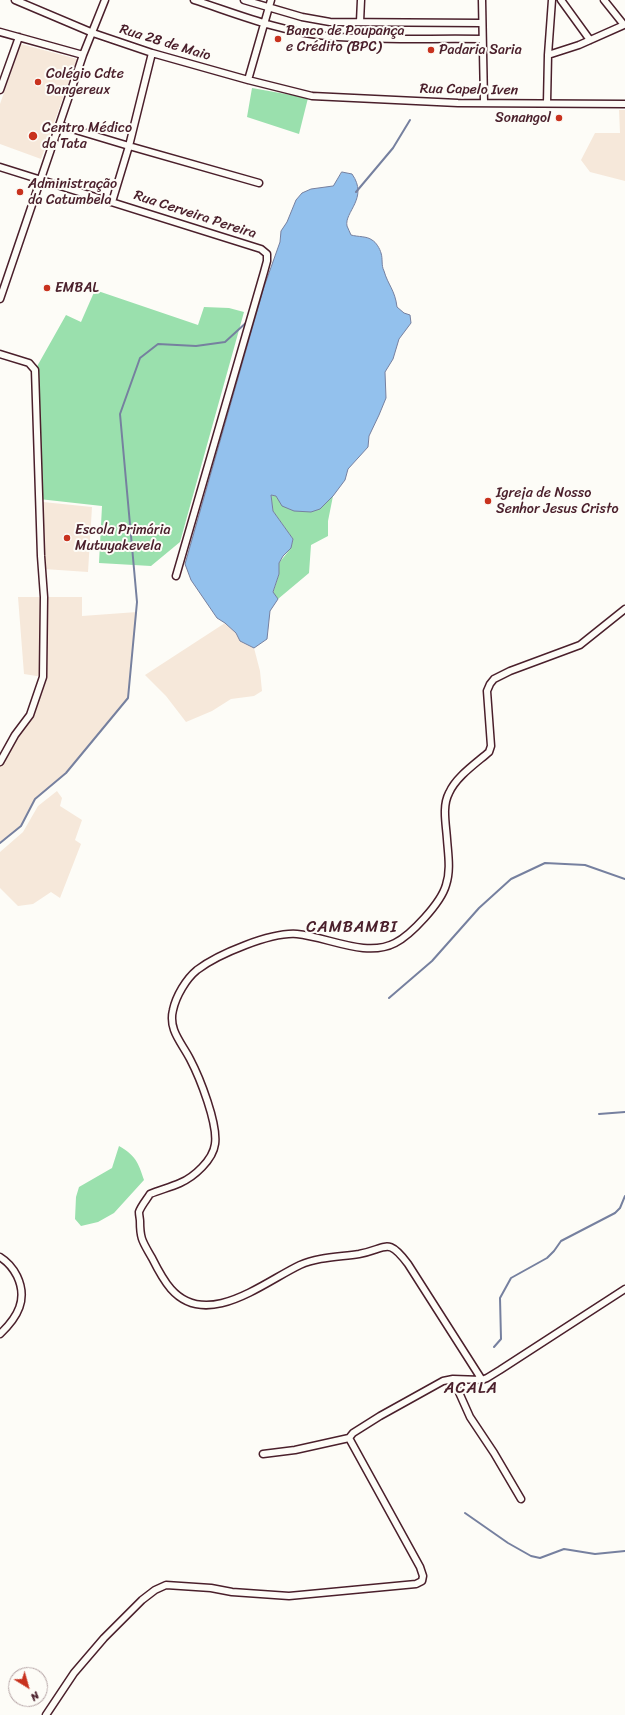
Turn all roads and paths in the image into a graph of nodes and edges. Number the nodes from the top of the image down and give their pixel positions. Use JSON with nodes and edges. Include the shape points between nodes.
{"nodes":[{"id":1,"x":15,"y":0,"type":"edge"},
{"id":2,"x":106,"y":0,"type":"edge"},
{"id":3,"x":194,"y":0,"type":"edge"},
{"id":4,"x":244,"y":0,"type":"edge"},
{"id":5,"x":271,"y":0,"type":"edge"},
{"id":6,"x":360,"y":0,"type":"edge"},
{"id":7,"x":482,"y":0,"type":"edge"},
{"id":8,"x":552,"y":0,"type":"edge"},
{"id":9,"x":561,"y":0,"type":"edge"},
{"id":10,"x":604,"y":0,"type":"edge"},
{"id":11,"x":269,"y":9,"type":"junction"},
{"id":12,"x":360,"y":22,"type":"junction"},
{"id":13,"x":481,"y":23,"type":"junction"},
{"id":14,"x":265,"y":24,"type":"junction"},
{"id":15,"x":624,"y":26,"type":"edge"},
{"id":16,"x":0,"y":32,"type":"edge"},
{"id":17,"x":93,"y":33,"type":"junction"},
{"id":18,"x":19,"y":37,"type":"junction"},
{"id":19,"x":482,"y":39,"type":"junction"},
{"id":20,"x":590,"y":40,"type":"junction"},
{"id":21,"x":152,"y":53,"type":"junction"},
{"id":22,"x":84,"y":54,"type":"junction"},
{"id":23,"x":548,"y":55,"type":"junction"},
{"id":24,"x":248,"y":80,"type":"junction"},
{"id":25,"x":0,"y":90,"type":"edge"},
{"id":26,"x":312,"y":96,"type":"joint"},
{"id":27,"x":484,"y":102,"type":"junction"},
{"id":28,"x":547,"y":103,"type":"junction"},
{"id":29,"x":625,"y":104,"type":"edge"},
{"id":30,"x":59,"y":125,"type":"junction"},
{"id":31,"x":129,"y":146,"type":"junction"},
{"id":32,"x":0,"y":167,"type":"edge"},
{"id":33,"x":40,"y":180,"type":"junction"},
{"id":34,"x":259,"y":183,"type":"dead end"},
{"id":35,"x":112,"y":202,"type":"junction"},
{"id":36,"x":0,"y":299,"type":"edge"},
{"id":37,"x":0,"y":354,"type":"edge"},
{"id":38,"x":176,"y":576,"type":"dead end"},
{"id":39,"x":625,"y":609,"type":"edge"},
{"id":40,"x":0,"y":762,"type":"edge"},
{"id":41,"x":0,"y":1257,"type":"edge"},
{"id":42,"x":625,"y":1289,"type":"edge"},
{"id":43,"x":0,"y":1334,"type":"edge"},
{"id":44,"x":453,"y":1379,"type":"junction"},
{"id":45,"x":482,"y":1380,"type":"junction"},
{"id":46,"x":349,"y":1438,"type":"junction"},
{"id":47,"x":262,"y":1454,"type":"dead end"},
{"id":48,"x":521,"y":1499,"type":"dead end"},
{"id":49,"x":46,"y":1715,"type":"edge"}],
"edges":[{"from":1,"to":17,"type":"street","name":"Rua 28 de Maio"},
{"from":2,"to":17,"type":"street"},
{"from":3,"to":14,"type":"street"},
{"from":4,"to":11,"type":"street"},
{"from":5,"to":11,"type":"street"},
{"from":6,"to":12,"type":"street"},
{"from":7,"to":13,"type":"street"},
{"from":8,"to":23,"type":"street"},
{"from":9,"to":20,"type":"street"},
{"from":10,"to":15,"type":"street"},
{"from":11,"to":12,"type":"street","via":[[330,22]]},
{"from":11,"to":14,"type":"street"},
{"from":12,"to":13,"type":"street"},
{"from":13,"to":19,"type":"street"},
{"from":14,"to":19,"type":"street","via":[[326,36]]},
{"from":14,"to":24,"type":"street"},
{"from":15,"to":20,"type":"street"},
{"from":16,"to":18,"type":"street"},
{"from":17,"to":21,"type":"street","name":"Rua 28 de Maio"},
{"from":17,"to":22,"type":"street"},
{"from":18,"to":22,"type":"street"},
{"from":18,"to":25,"type":"street"},
{"from":19,"to":27,"type":"street"},
{"from":20,"to":23,"type":"street"},
{"from":21,"to":24,"type":"street","name":"Rua 28 de Maio"},
{"from":21,"to":31,"type":"street"},
{"from":22,"to":30,"type":"street"},
{"from":23,"to":28,"type":"street"},
{"from":24,"to":26,"type":"street","name":"Rua 28 de Maio"},
{"from":26,"to":27,"type":"street","name":"Rua Capelo Iven"},
{"from":27,"to":28,"type":"street","name":"Rua Capelo Iven"},
{"from":28,"to":29,"type":"street","name":"Rua Capelo Iven"},
{"from":30,"to":31,"type":"street"},
{"from":30,"to":33,"type":"street"},
{"from":31,"to":34,"type":"street"},
{"from":31,"to":35,"type":"street"},
{"from":32,"to":33,"type":"street","name":"Rua Cerveira Pereira"},
{"from":33,"to":35,"type":"street","name":"Rua Cerveira Pereira"},
{"from":33,"to":36,"type":"street"},
{"from":35,"to":38,"type":"street","name":"Rua Cerveira Pereira","via":[[261,249],[267,254],[262,280]]},
{"from":37,"to":40,"type":"street","via":[[29,363],[35,370],[40,556],[44,597],[43,677],[30,715]]},
{"from":39,"to":45,"type":"street","via":[[580,646],[510,671],[494,679],[490,684],[487,691],[491,746],[489,752],[448,793],[445,811],[449,863],[446,886],[440,898],[412,931],[393,944],[374,949],[364,949],[316,936],[284,934],[264,938],[223,955],[197,970],[185,984],[172,1011],[174,1032],[196,1072],[215,1128],[215,1145],[204,1165],[181,1183],[150,1194],[139,1212],[140,1237],[172,1290],[191,1303],[221,1303],[257,1290],[301,1265],[389,1246],[408,1264]]},
{"from":41,"to":43,"type":"street","via":[[14,1270],[22,1286],[16,1316]]},
{"from":42,"to":45,"type":"street"},
{"from":44,"to":45,"type":"street"},
{"from":44,"to":46,"type":"street","via":[[444,1381],[392,1409]]},
{"from":44,"to":48,"type":"street","via":[[470,1417]]},
{"from":46,"to":47,"type":"street","via":[[295,1450]]},
{"from":46,"to":49,"type":"street","via":[[420,1567],[422,1581],[416,1584],[289,1596],[166,1585],[142,1600],[104,1638],[74,1673]]}]}
